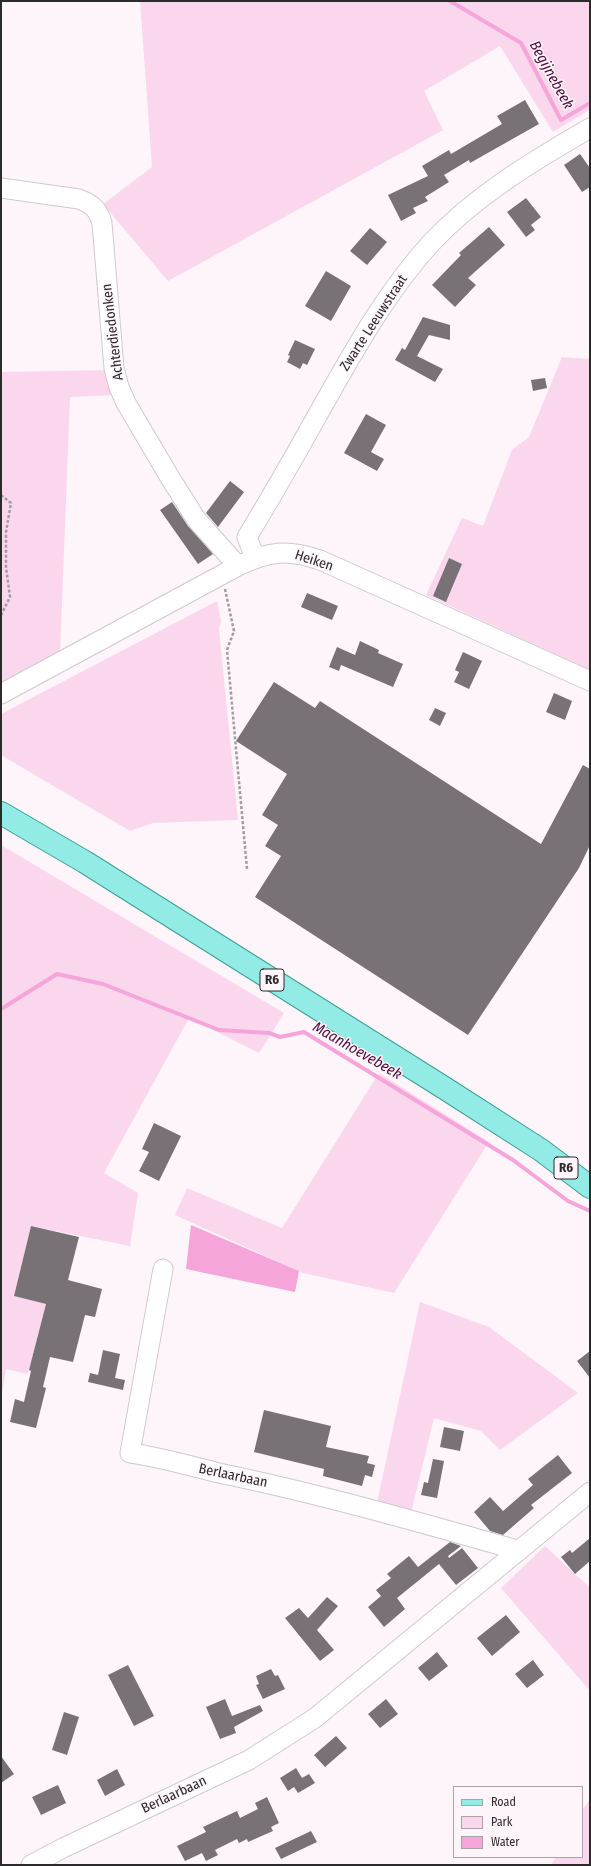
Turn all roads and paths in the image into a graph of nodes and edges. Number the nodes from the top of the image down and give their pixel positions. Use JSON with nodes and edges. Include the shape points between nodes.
{"nodes":[{"id":1,"x":590,"y":128,"type":"edge"},
{"id":2,"x":1,"y":188,"type":"edge"},
{"id":3,"x":1,"y":495,"type":"edge"},
{"id":4,"x":255,"y":558,"type":"junction"},
{"id":5,"x":230,"y":571,"type":"junction"},
{"id":6,"x":1,"y":615,"type":"edge"},
{"id":7,"x":590,"y":681,"type":"edge"},
{"id":8,"x":1,"y":694,"type":"edge"},
{"id":9,"x":1,"y":813,"type":"edge"},
{"id":10,"x":248,"y":869,"type":"dead end"},
{"id":11,"x":541,"y":1150,"type":"junction"},
{"id":12,"x":590,"y":1173,"type":"edge"},
{"id":13,"x":590,"y":1187,"type":"edge"},
{"id":14,"x":163,"y":1269,"type":"dead end"},
{"id":15,"x":590,"y":1492,"type":"edge"},
{"id":16,"x":517,"y":1550,"type":"junction"},
{"id":17,"x":31,"y":1865,"type":"edge"}],
"edges":[{"from":1,"to":4,"type":"street","name":"Zwarte Leeuwstraat","via":[[488,192],[432,242],[396,286],[367,328],[247,537]]},
{"from":2,"to":5,"type":"street","name":"Achterdiedonken","via":[[79,199],[91,204],[99,213],[102,223],[114,368],[119,386],[138,424]]},
{"from":3,"to":6,"type":"path","via":[[11,503],[6,532],[6,567],[10,597]]},
{"from":4,"to":5,"type":"street","name":"Heiken"},
{"from":4,"to":7,"type":"street","name":"Heiken","via":[[282,552],[302,554],[320,560]]},
{"from":5,"to":8,"type":"street","name":"Heiken"},
{"from":5,"to":10,"type":"path","via":[[234,631],[227,650]]},
{"from":9,"to":11,"type":"main road","number":"R6","via":[[148,902]]},
{"from":11,"to":12,"type":"main road","number":"R6"},
{"from":11,"to":13,"type":"main road","number":"R6"},
{"from":14,"to":16,"type":"street","name":"Berlaarbaan","via":[[130,1453],[275,1484]]},
{"from":15,"to":16,"type":"street","name":"Berlaarbaan"},
{"from":16,"to":17,"type":"street","name":"Berlaarbaan","via":[[316,1718],[249,1760]]}]}
